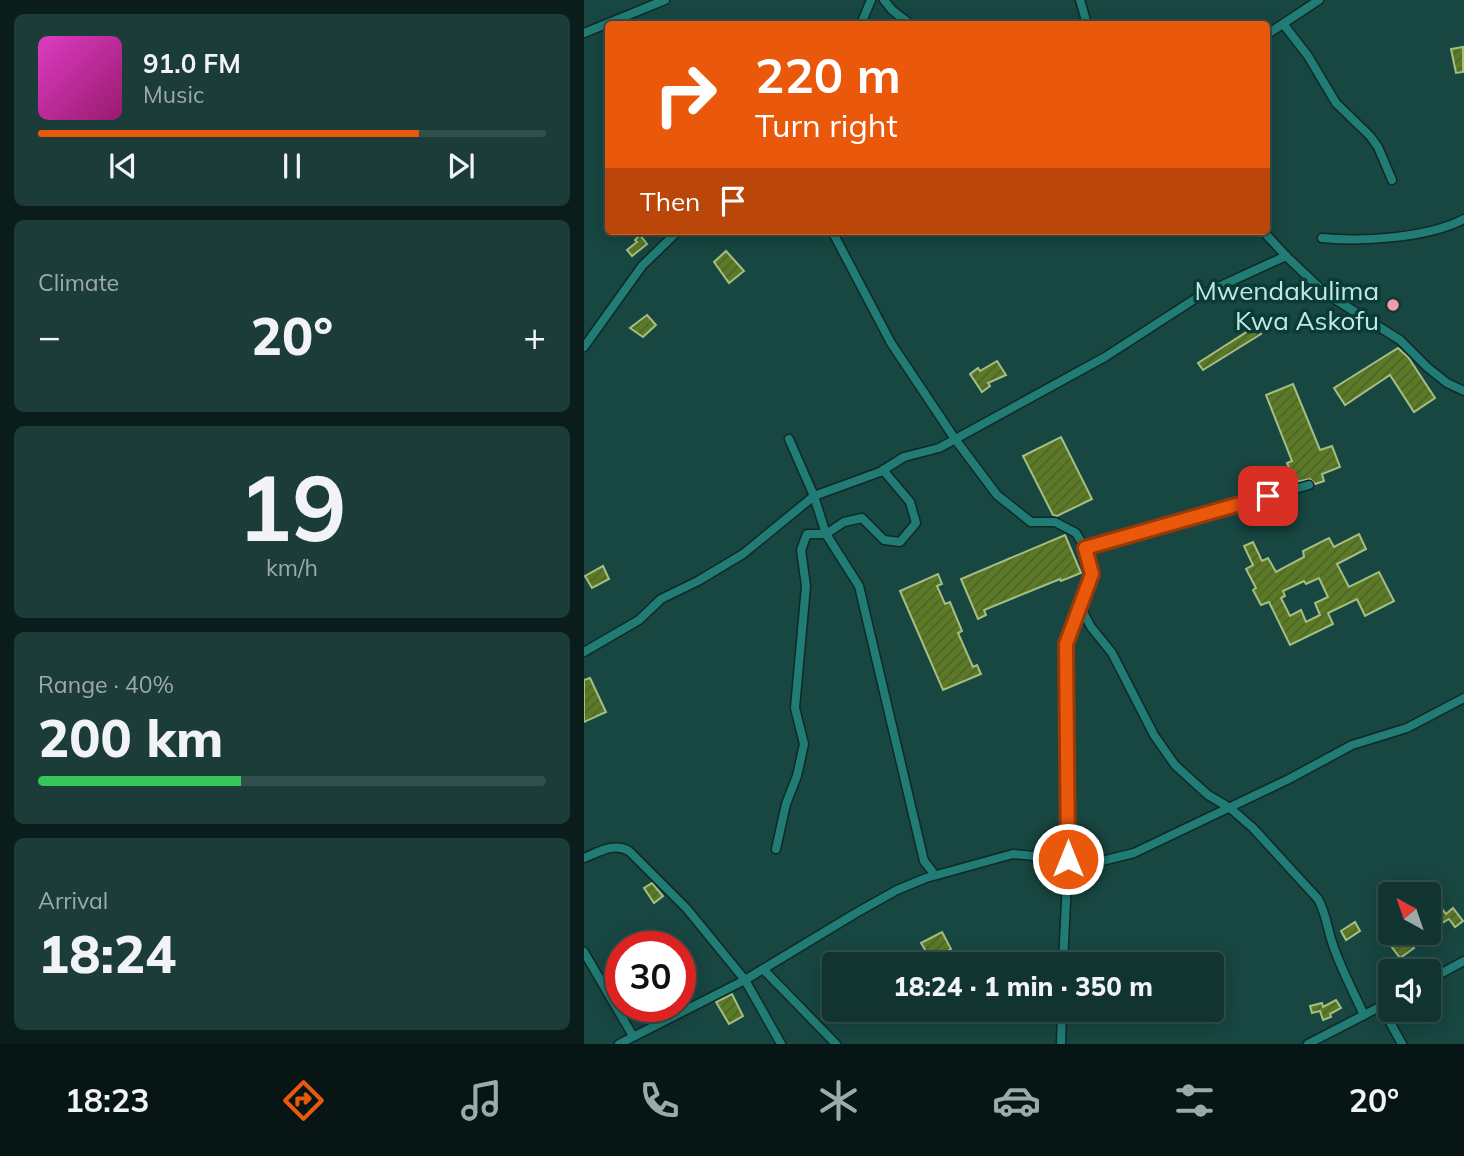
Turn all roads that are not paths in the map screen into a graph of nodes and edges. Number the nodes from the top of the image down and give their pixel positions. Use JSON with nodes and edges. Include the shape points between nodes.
{"nodes":[{"id":1,"x":665,"y":0,"type":"edge"},
{"id":2,"x":871,"y":0,"type":"edge"},
{"id":3,"x":884,"y":0,"type":"edge"},
{"id":4,"x":1080,"y":0,"type":"edge"},
{"id":5,"x":1319,"y":0,"type":"edge"},
{"id":6,"x":613,"y":21,"type":"edge"},
{"id":7,"x":862,"y":21,"type":"edge"},
{"id":8,"x":906,"y":21,"type":"edge"},
{"id":9,"x":1086,"y":21,"type":"edge"},
{"id":10,"x":605,"y":24,"type":"edge"},
{"id":11,"x":1283,"y":24,"type":"junction"},
{"id":12,"x":1270,"y":32,"type":"edge"},
{"id":13,"x":584,"y":33,"type":"edge"},
{"id":14,"x":1392,"y":180,"type":"dead end"},
{"id":15,"x":1464,"y":219,"type":"edge"},
{"id":16,"x":674,"y":235,"type":"edge"},
{"id":17,"x":834,"y":235,"type":"edge"},
{"id":18,"x":1267,"y":235,"type":"edge"},
{"id":19,"x":1322,"y":238,"type":"dead end"},
{"id":20,"x":1286,"y":256,"type":"junction"},
{"id":21,"x":584,"y":347,"type":"edge"},
{"id":22,"x":1464,"y":391,"type":"edge"},
{"id":23,"x":789,"y":439,"type":"dead end"},
{"id":24,"x":955,"y":439,"type":"junction"},
{"id":25,"x":883,"y":470,"type":"junction"},
{"id":26,"x":1309,"y":485,"type":"dead end"},
{"id":27,"x":814,"y":496,"type":"junction"},
{"id":28,"x":827,"y":534,"type":"junction"},
{"id":29,"x":1085,"y":548,"type":"junction"},
{"id":30,"x":1080,"y":606,"type":"junction"},
{"id":31,"x":584,"y":652,"type":"edge"},
{"id":32,"x":1464,"y":698,"type":"edge"},
{"id":33,"x":1230,"y":808,"type":"junction"},
{"id":34,"x":776,"y":849,"type":"dead end"},
{"id":35,"x":584,"y":858,"type":"edge"},
{"id":36,"x":1068,"y":859,"type":"junction"},
{"id":37,"x":935,"y":876,"type":"junction"},
{"id":38,"x":584,"y":952,"type":"edge"},
{"id":39,"x":1064,"y":952,"type":"edge"},
{"id":40,"x":1464,"y":961,"type":"edge"},
{"id":41,"x":763,"y":969,"type":"junction"},
{"id":42,"x":1441,"y":973,"type":"edge"},
{"id":43,"x":745,"y":980,"type":"junction"},
{"id":44,"x":1378,"y":1008,"type":"edge"},
{"id":45,"x":1364,"y":1015,"type":"junction"},
{"id":46,"x":1062,"y":1022,"type":"edge"},
{"id":47,"x":1390,"y":1022,"type":"edge"},
{"id":48,"x":633,"y":1036,"type":"junction"},
{"id":49,"x":618,"y":1044,"type":"edge"},
{"id":50,"x":781,"y":1044,"type":"edge"},
{"id":51,"x":836,"y":1044,"type":"edge"},
{"id":52,"x":1061,"y":1044,"type":"edge"},
{"id":53,"x":1308,"y":1044,"type":"edge"},
{"id":54,"x":1402,"y":1044,"type":"edge"}],
"edges":[{"from":1,"to":6,"type":"street"},
{"from":2,"to":7,"type":"street"},
{"from":3,"to":8,"type":"street"},
{"from":4,"to":9,"type":"street"},
{"from":5,"to":11,"type":"street"},
{"from":10,"to":13,"type":"street"},
{"from":11,"to":12,"type":"street"},
{"from":11,"to":14,"type":"street","via":[[1336,103],[1378,147]]},
{"from":15,"to":19,"type":"street","via":[[1429,231],[1346,241]]},
{"from":16,"to":21,"type":"street","via":[[642,266]]},
{"from":17,"to":24,"type":"street","via":[[891,343]]},
{"from":18,"to":20,"type":"street"},
{"from":20,"to":22,"type":"street","via":[[1325,293],[1400,341],[1447,383]]},
{"from":20,"to":24,"type":"street","via":[[1201,295],[1105,357]]},
{"from":23,"to":27,"type":"street"},
{"from":24,"to":25,"type":"street","via":[[939,449],[904,457]]},
{"from":24,"to":29,"type":"street","via":[[997,495],[1031,522],[1055,522],[1076,533]]},
{"from":25,"to":27,"type":"street"},
{"from":25,"to":28,"type":"street","via":[[910,502],[916,523],[900,542],[884,540],[862,518],[844,522]]},
{"from":26,"to":29,"type":"street"},
{"from":27,"to":28,"type":"street"},
{"from":27,"to":31,"type":"street","via":[[743,554],[660,599],[639,620]]},
{"from":28,"to":34,"type":"street","via":[[807,534],[801,550],[806,586],[795,708],[804,744]]},
{"from":28,"to":37,"type":"street","via":[[859,586],[924,862]]},
{"from":29,"to":30,"type":"street","via":[[1092,574]]},
{"from":30,"to":33,"type":"street","via":[[1175,765]]},
{"from":30,"to":36,"type":"street","via":[[1066,644]]},
{"from":32,"to":33,"type":"street","via":[[1407,728],[1352,745]]},
{"from":33,"to":36,"type":"street","via":[[1124,856],[1098,862]]},
{"from":33,"to":45,"type":"street","via":[[1318,899]]},
{"from":35,"to":43,"type":"street","via":[[608,848],[629,851],[687,909]]},
{"from":36,"to":37,"type":"street","via":[[1013,854]]},
{"from":36,"to":39,"type":"street"},
{"from":37,"to":41,"type":"street","via":[[897,890]]},
{"from":38,"to":48,"type":"street"},
{"from":40,"to":42,"type":"street"},
{"from":41,"to":43,"type":"street"},
{"from":41,"to":51,"type":"street"},
{"from":43,"to":48,"type":"street"},
{"from":43,"to":50,"type":"street"},
{"from":44,"to":45,"type":"street"},
{"from":45,"to":53,"type":"street"},
{"from":46,"to":52,"type":"street"},
{"from":47,"to":54,"type":"street"},
{"from":48,"to":49,"type":"street"}]}
